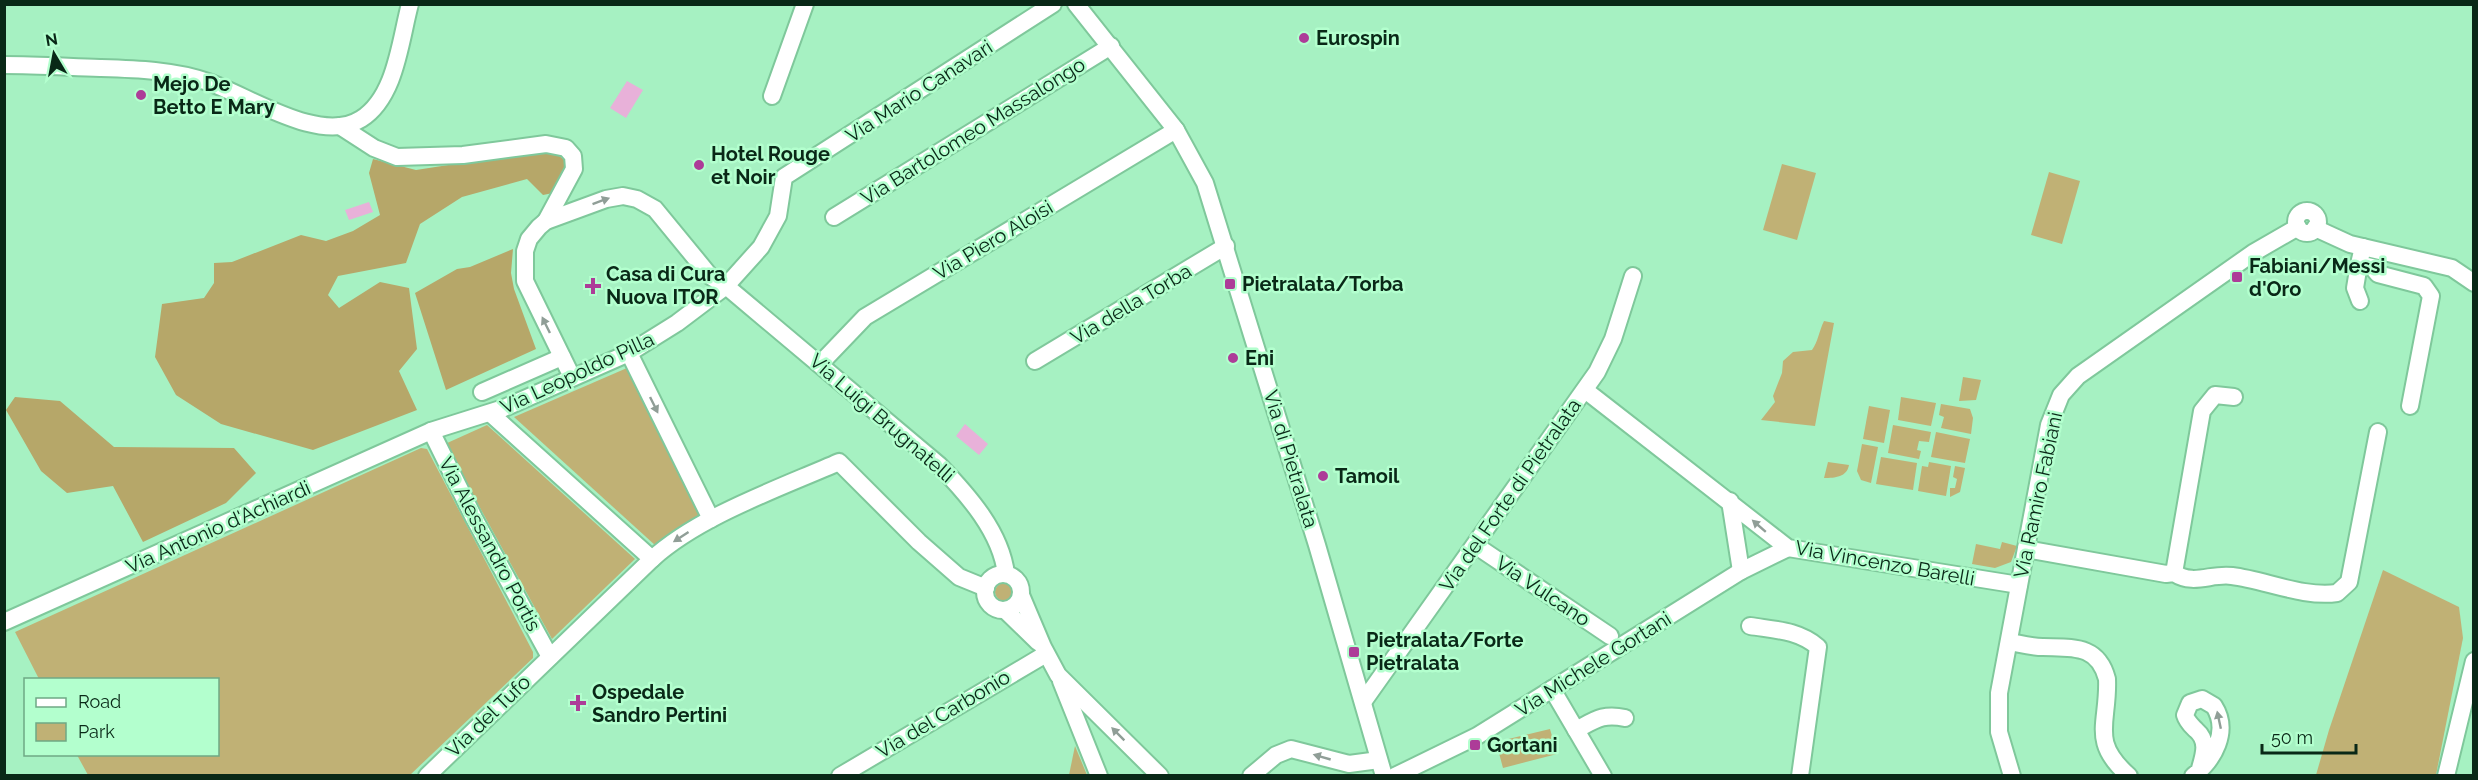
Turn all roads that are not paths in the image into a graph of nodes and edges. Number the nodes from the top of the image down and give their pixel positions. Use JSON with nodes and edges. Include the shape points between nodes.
{"nodes":[{"id":1,"x":410,"y":4,"type":"edge"},
{"id":2,"x":805,"y":4,"type":"edge"},
{"id":3,"x":1053,"y":4,"type":"edge"},
{"id":4,"x":1076,"y":4,"type":"edge"},
{"id":5,"x":1111,"y":46,"type":"junction"},
{"id":6,"x":4,"y":65,"type":"edge"},
{"id":7,"x":772,"y":96,"type":"dead end"},
{"id":8,"x":340,"y":126,"type":"junction"},
{"id":9,"x":1176,"y":130,"type":"junction"},
{"id":10,"x":784,"y":177,"type":"joint"},
{"id":11,"x":834,"y":216,"type":"dead end"},
{"id":12,"x":546,"y":221,"type":"junction"},
{"id":13,"x":1226,"y":246,"type":"junction"},
{"id":14,"x":2361,"y":256,"type":"junction"},
{"id":15,"x":1633,"y":276,"type":"dead end"},
{"id":16,"x":2474,"y":284,"type":"edge"},
{"id":17,"x":726,"y":286,"type":"junction"},
{"id":18,"x":2360,"y":301,"type":"dead end"},
{"id":19,"x":629,"y":352,"type":"junction"},
{"id":20,"x":562,"y":357,"type":"junction"},
{"id":21,"x":1035,"y":362,"type":"dead end"},
{"id":22,"x":820,"y":364,"type":"junction"},
{"id":23,"x":572,"y":377,"type":"junction"},
{"id":24,"x":1585,"y":390,"type":"junction"},
{"id":25,"x":482,"y":392,"type":"dead end"},
{"id":26,"x":2234,"y":397,"type":"dead end"},
{"id":27,"x":2410,"y":406,"type":"dead end"},
{"id":28,"x":490,"y":413,"type":"junction"},
{"id":29,"x":431,"y":431,"type":"junction"},
{"id":30,"x":2378,"y":432,"type":"dead end"},
{"id":31,"x":1731,"y":501,"type":"junction"},
{"id":32,"x":711,"y":519,"type":"junction"},
{"id":33,"x":1475,"y":545,"type":"junction"},
{"id":34,"x":1788,"y":548,"type":"junction"},
{"id":35,"x":2026,"y":549,"type":"junction"},
{"id":36,"x":652,"y":559,"type":"junction"},
{"id":37,"x":1741,"y":571,"type":"junction"},
{"id":38,"x":2174,"y":573,"type":"junction"},
{"id":39,"x":1006,"y":574,"type":"junction"},
{"id":40,"x":2019,"y":585,"type":"junction"},
{"id":41,"x":986,"y":588,"type":"junction"},
{"id":42,"x":1021,"y":595,"type":"junction"},
{"id":43,"x":1005,"y":610,"type":"junction"},
{"id":44,"x":4,"y":622,"type":"edge"},
{"id":45,"x":1750,"y":626,"type":"dead end"},
{"id":46,"x":1610,"y":636,"type":"dead end"},
{"id":47,"x":2010,"y":642,"type":"junction"},
{"id":48,"x":1045,"y":650,"type":"junction"},
{"id":49,"x":550,"y":657,"type":"junction"},
{"id":50,"x":2474,"y":661,"type":"edge"},
{"id":51,"x":1058,"y":675,"type":"junction"},
{"id":52,"x":1552,"y":689,"type":"junction"},
{"id":53,"x":1363,"y":702,"type":"junction"},
{"id":54,"x":1626,"y":718,"type":"dead end"},
{"id":55,"x":1576,"y":730,"type":"junction"},
{"id":56,"x":1382,"y":768,"type":"edge"},
{"id":57,"x":427,"y":776,"type":"edge"},
{"id":58,"x":840,"y":776,"type":"edge"},
{"id":59,"x":1099,"y":776,"type":"edge"},
{"id":60,"x":1160,"y":776,"type":"edge"},
{"id":61,"x":1251,"y":776,"type":"edge"},
{"id":62,"x":1395,"y":776,"type":"edge"},
{"id":63,"x":1603,"y":776,"type":"edge"},
{"id":64,"x":1800,"y":776,"type":"edge"},
{"id":65,"x":2012,"y":776,"type":"edge"},
{"id":66,"x":2129,"y":776,"type":"edge"},
{"id":67,"x":2446,"y":776,"type":"edge"}],
"edges":[{"from":1,"to":8,"type":"street","via":[[393,70],[381,97],[368,114]]},
{"from":2,"to":7,"type":"street"},
{"from":3,"to":10,"type":"street","name":"Via Mario Canavari"},
{"from":4,"to":5,"type":"street","name":"Via di Pietralata"},
{"from":5,"to":9,"type":"street","name":"Via di Pietralata"},
{"from":5,"to":11,"type":"street","name":"Via Bartolomeo Massalongo"},
{"from":6,"to":8,"type":"street","via":[[128,69],[188,77],[314,125]]},
{"from":8,"to":12,"type":"street","via":[[374,148],[397,157],[463,155],[546,144],[566,148],[573,156],[574,169]]},
{"from":9,"to":13,"type":"street","name":"Via di Pietralata","via":[[1205,183]]},
{"from":9,"to":22,"type":"street","name":"Via Piero Aloisi","via":[[865,317]]},
{"from":10,"to":17,"type":"street","name":"Via Leopoldo Pilla","via":[[780,211],[771,232]]},
{"from":12,"to":17,"type":"street","name":"Via Luigi Brugnatelli","one_way":true,"via":[[614,196],[637,199],[660,214],[710,276]]},
{"from":20,"to":12,"type":"street","one_way":true,"via":[[524,275],[527,245]]},
{"from":13,"to":21,"type":"street","name":"Via della Torba"},
{"from":13,"to":53,"type":"street","name":"Via di Pietralata"},
{"from":14,"to":16,"type":"street","name":"Via Ramiro Fabiani","via":[[2452,268]]},
{"from":14,"to":18,"type":"street","via":[[2355,288]]},
{"from":14,"to":27,"type":"street","via":[[2378,274],[2424,286],[2431,296]]},
{"from":14,"to":35,"type":"street","name":"Via Ramiro Fabiani","via":[[2350,244],[2315,228],[2316,216],[2308,211],[2302,213],[2297,218],[2298,227],[2253,253],[2078,376],[2058,402],[2049,425]]},
{"from":15,"to":24,"type":"street","name":"Via del Forte di Pietralata","via":[[1610,347]]},
{"from":17,"to":19,"type":"street","name":"Via Leopoldo Pilla","via":[[677,323]]},
{"from":17,"to":22,"type":"street","name":"Via Luigi Brugnatelli"},
{"from":19,"to":23,"type":"street","name":"Via Leopoldo Pilla"},
{"from":19,"to":32,"type":"street","one_way":true},
{"from":20,"to":23,"type":"street"},
{"from":20,"to":25,"type":"street"},
{"from":22,"to":39,"type":"street","name":"Via Luigi Brugnatelli","via":[[934,461],[961,489],[989,528]]},
{"from":23,"to":28,"type":"street","name":"Via Leopoldo Pilla"},
{"from":24,"to":31,"type":"street","name":"Via Vincenzo Barelli"},
{"from":24,"to":33,"type":"street","name":"Via del Forte di Pietralata"},
{"from":26,"to":38,"type":"street","via":[[2215,395],[2202,411]]},
{"from":28,"to":29,"type":"street","name":"Via Leopoldo Pilla"},
{"from":28,"to":36,"type":"street"},
{"from":29,"to":44,"type":"street","name":"Via Antonio d'Achiardi"},
{"from":29,"to":49,"type":"street","name":"Via Alessandro Portis"},
{"from":30,"to":38,"type":"street","via":[[2349,582],[2342,590],[2325,594],[2234,576],[2192,580]]},
{"from":34,"to":31,"type":"street","name":"Via Vincenzo Barelli","one_way":true},
{"from":31,"to":37,"type":"street"},
{"from":32,"to":36,"type":"street","name":"Via del Tufo","one_way":true},
{"from":32,"to":41,"type":"street","name":"Via del Tufo","via":[[839,462],[959,577]]},
{"from":33,"to":46,"type":"street","name":"Via Vulcano"},
{"from":33,"to":53,"type":"street","name":"Via del Forte di Pietralata"},
{"from":34,"to":37,"type":"street","name":"Via Michele Gortani"},
{"from":34,"to":40,"type":"street","name":"Via Vincenzo Barelli"},
{"from":35,"to":38,"type":"street"},
{"from":35,"to":40,"type":"street","name":"Via Ramiro Fabiani"},
{"from":36,"to":49,"type":"street","name":"Via del Tufo"},
{"from":37,"to":52,"type":"street","name":"Via Michele Gortani"},
{"from":39,"to":41,"type":"street","via":[[994,576]]},
{"from":39,"to":42,"type":"street","via":[[1018,581]]},
{"from":40,"to":47,"type":"street","name":"Via Ramiro Fabiani"},
{"from":41,"to":43,"type":"street","via":[[988,602]]},
{"from":42,"to":43,"type":"street","via":[[1017,604]]},
{"from":42,"to":48,"type":"street"},
{"from":43,"to":48,"type":"street"},
{"from":45,"to":64,"type":"street","via":[[1796,633],[1818,647]]},
{"from":47,"to":65,"type":"street","name":"Via Ramiro Fabiani","via":[[1998,713],[1999,732]]},
{"from":47,"to":66,"type":"street","via":[[2074,647],[2096,657],[2107,679],[2104,740],[2114,760]]},
{"from":48,"to":51,"type":"street"},
{"from":48,"to":58,"type":"street","name":"Via del Carbonio"},
{"from":49,"to":57,"type":"street","name":"Via del Tufo"},
{"from":50,"to":67,"type":"street"},
{"from":51,"to":59,"type":"street"},
{"from":60,"to":51,"type":"street","one_way":true},
{"from":52,"to":55,"type":"street"},
{"from":52,"to":62,"type":"street","name":"Via Michele Gortani","via":[[1477,736]]},
{"from":53,"to":56,"type":"street","name":"Via di Pietralata"},
{"from":54,"to":55,"type":"street","via":[[1600,717]]},
{"from":55,"to":63,"type":"street"},
{"from":56,"to":61,"type":"street","one_way":true,"via":[[1291,749],[1276,755]]}]}
